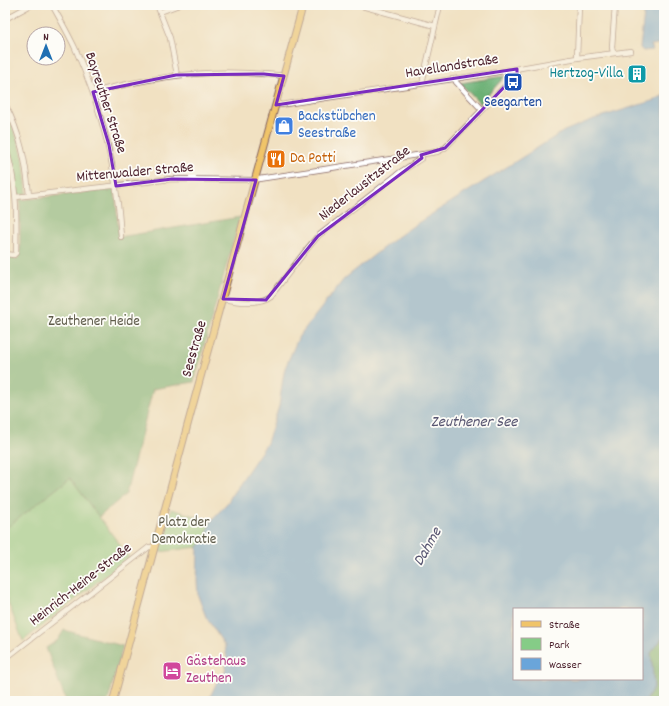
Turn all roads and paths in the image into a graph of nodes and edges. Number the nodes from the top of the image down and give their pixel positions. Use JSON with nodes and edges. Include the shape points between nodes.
{"nodes":[{"id":1,"x":31,"y":5,"type":"edge"},
{"id":2,"x":52,"y":5,"type":"edge"},
{"id":3,"x":157,"y":5,"type":"edge"},
{"id":4,"x":179,"y":5,"type":"edge"},
{"id":5,"x":304,"y":5,"type":"edge"},
{"id":6,"x":358,"y":5,"type":"edge"},
{"id":7,"x":440,"y":5,"type":"edge"},
{"id":8,"x":579,"y":5,"type":"edge"},
{"id":9,"x":615,"y":5,"type":"edge"},
{"id":10,"x":160,"y":12,"type":"junction"},
{"id":11,"x":5,"y":19,"type":"edge"},
{"id":12,"x":435,"y":26,"type":"junction"},
{"id":13,"x":631,"y":51,"type":"dead end"},
{"id":14,"x":613,"y":53,"type":"junction"},
{"id":15,"x":577,"y":58,"type":"junction"},
{"id":16,"x":517,"y":69,"type":"junction"},
{"id":17,"x":178,"y":75,"type":"junction"},
{"id":18,"x":284,"y":76,"type":"junction"},
{"id":19,"x":455,"y":79,"type":"junction"},
{"id":20,"x":423,"y":83,"type":"junction"},
{"id":21,"x":93,"y":92,"type":"junction"},
{"id":22,"x":5,"y":104,"type":"edge"},
{"id":23,"x":277,"y":104,"type":"junction"},
{"id":24,"x":482,"y":110,"type":"junction"},
{"id":25,"x":5,"y":145,"type":"edge"},
{"id":26,"x":421,"y":154,"type":"junction"},
{"id":27,"x":256,"y":179,"type":"junction"},
{"id":28,"x":116,"y":186,"type":"junction"},
{"id":29,"x":29,"y":195,"type":"junction"},
{"id":30,"x":16,"y":197,"type":"junction"},
{"id":31,"x":121,"y":237,"type":"dead end"},
{"id":32,"x":5,"y":254,"type":"edge"},
{"id":33,"x":223,"y":299,"type":"junction"},
{"id":34,"x":154,"y":547,"type":"junction"},
{"id":35,"x":5,"y":659,"type":"edge"},
{"id":36,"x":113,"y":701,"type":"edge"}],
"edges":[{"from":1,"to":11,"type":"street"},
{"from":2,"to":21,"type":"street","name":"Bayreuther Straße","via":[[75,48]]},
{"from":3,"to":10,"type":"street"},
{"from":4,"to":10,"type":"street"},
{"from":5,"to":18,"type":"main road","name":"Seestraße"},
{"from":6,"to":12,"type":"street"},
{"from":7,"to":12,"type":"street"},
{"from":8,"to":15,"type":"street"},
{"from":9,"to":14,"type":"street"},
{"from":10,"to":17,"type":"street","via":[[170,38]]},
{"from":12,"to":20,"type":"street"},
{"from":13,"to":14,"type":"street","name":"Havellandstraße"},
{"from":14,"to":15,"type":"street","name":"Havellandstraße"},
{"from":15,"to":16,"type":"street","name":"Havellandstraße"},
{"from":16,"to":19,"type":"street","name":"Havellandstraße"},
{"from":16,"to":24,"type":"street","name":"Niederlausitzstraße","via":[[517,74]]},
{"from":17,"to":18,"type":"street","via":[[219,72]]},
{"from":17,"to":21,"type":"street"},
{"from":18,"to":23,"type":"main road","name":"Seestraße"},
{"from":19,"to":20,"type":"street","name":"Havellandstraße"},
{"from":19,"to":24,"type":"street"},
{"from":20,"to":23,"type":"street","name":"Havellandstraße"},
{"from":21,"to":28,"type":"street","name":"Bayreuther Straße","via":[[109,145]]},
{"from":22,"to":29,"type":"street","via":[[25,156]]},
{"from":23,"to":27,"type":"main road","name":"Seestraße"},
{"from":24,"to":26,"type":"street","name":"Niederlausitzstraße","via":[[445,148]]},
{"from":25,"to":30,"type":"street"},
{"from":26,"to":27,"type":"street","name":"Mittenwalder Straße"},
{"from":26,"to":33,"type":"street","name":"Niederlausitzstraße","via":[[422,158],[317,237],[266,300],[241,302]]},
{"from":27,"to":28,"type":"street","name":"Mittenwalder Straße","via":[[172,179]]},
{"from":27,"to":33,"type":"main road","name":"Seestraße"},
{"from":28,"to":29,"type":"street","name":"Mittenwalder Straße"},
{"from":28,"to":31,"type":"street","name":"Bayreuther Straße"},
{"from":29,"to":30,"type":"street","name":"Mittenwalder Straße"},
{"from":30,"to":32,"type":"street","via":[[15,255]]},
{"from":33,"to":34,"type":"main road","name":"Seestraße"},
{"from":34,"to":35,"type":"street","name":"Heinrich-Heine-Straße","via":[[149,547]]},
{"from":34,"to":36,"type":"main road","name":"Seestraße"}]}
